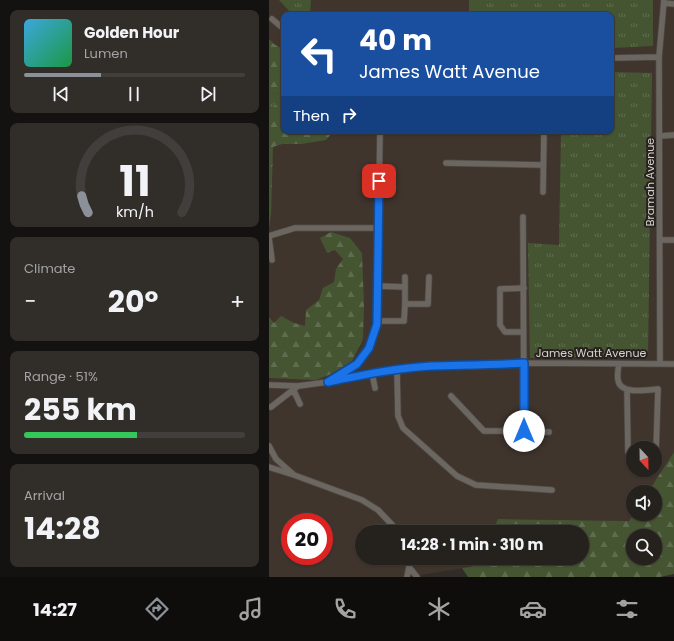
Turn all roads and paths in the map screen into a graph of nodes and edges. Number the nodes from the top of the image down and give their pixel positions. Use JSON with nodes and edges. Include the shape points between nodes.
{"nodes":[{"id":1,"x":664,"y":2,"type":"edge"},
{"id":2,"x":674,"y":4,"type":"edge"},
{"id":3,"x":272,"y":19,"type":"dead end"},
{"id":4,"x":281,"y":26,"type":"edge"},
{"id":5,"x":659,"y":57,"type":"junction"},
{"id":6,"x":614,"y":58,"type":"edge"},
{"id":7,"x":380,"y":134,"type":"edge"},
{"id":8,"x":544,"y":134,"type":"edge"},
{"id":9,"x":674,"y":135,"type":"edge"},
{"id":10,"x":660,"y":136,"type":"junction"},
{"id":11,"x":446,"y":163,"type":"dead end"},
{"id":12,"x":543,"y":165,"type":"junction"},
{"id":13,"x":543,"y":192,"type":"dead end"},
{"id":14,"x":523,"y":217,"type":"dead end"},
{"id":15,"x":379,"y":228,"type":"junction"},
{"id":16,"x":269,"y":237,"type":"edge"},
{"id":17,"x":660,"y":240,"type":"junction"},
{"id":18,"x":674,"y":240,"type":"edge"},
{"id":19,"x":272,"y":260,"type":"dead end"},
{"id":20,"x":405,"y":277,"type":"dead end"},
{"id":21,"x":429,"y":277,"type":"dead end"},
{"id":22,"x":378,"y":286,"type":"junction"},
{"id":23,"x":405,"y":287,"type":"junction"},
{"id":24,"x":524,"y":288,"type":"junction"},
{"id":25,"x":405,"y":304,"type":"junction"},
{"id":26,"x":377,"y":321,"type":"junction"},
{"id":27,"x":523,"y":332,"type":"junction"},
{"id":28,"x":524,"y":363,"type":"junction"},
{"id":29,"x":619,"y":364,"type":"junction"},
{"id":30,"x":660,"y":364,"type":"junction"},
{"id":31,"x":674,"y":364,"type":"edge"},
{"id":32,"x":397,"y":370,"type":"junction"},
{"id":33,"x":372,"y":373,"type":"junction"},
{"id":34,"x":328,"y":382,"type":"junction"},
{"id":35,"x":269,"y":385,"type":"edge"},
{"id":36,"x":295,"y":387,"type":"junction"},
{"id":37,"x":375,"y":388,"type":"dead end"},
{"id":38,"x":627,"y":390,"type":"junction"},
{"id":39,"x":451,"y":396,"type":"dead end"},
{"id":40,"x":269,"y":400,"type":"edge"},
{"id":41,"x":300,"y":404,"type":"dead end"},
{"id":42,"x":270,"y":409,"type":"edge"},
{"id":43,"x":524,"y":431,"type":"junction"},
{"id":44,"x":549,"y":432,"type":"dead end"},
{"id":45,"x":628,"y":441,"type":"edge"},
{"id":46,"x":656,"y":441,"type":"edge"},
{"id":47,"x":269,"y":446,"type":"edge"},
{"id":48,"x":269,"y":467,"type":"edge"},
{"id":49,"x":294,"y":474,"type":"junction"},
{"id":50,"x":552,"y":490,"type":"dead end"},
{"id":51,"x":392,"y":525,"type":"edge"},
{"id":52,"x":409,"y":567,"type":"joint"},
{"id":53,"x":407,"y":577,"type":"edge"},
{"id":54,"x":417,"y":577,"type":"edge"}],
"edges":[{"from":1,"to":2,"type":"lane"},
{"from":1,"to":5,"type":"lane","name":"Bramah Avenue"},
{"from":3,"to":4,"type":"lane"},
{"from":5,"to":6,"type":"lane"},
{"from":5,"to":10,"type":"lane","name":"Bramah Avenue"},
{"from":7,"to":15,"type":"lane"},
{"from":8,"to":12,"type":"lane"},
{"from":9,"to":10,"type":"lane"},
{"from":10,"to":17,"type":"lane","name":"Bramah Avenue"},
{"from":11,"to":12,"type":"lane"},
{"from":12,"to":13,"type":"lane"},
{"from":14,"to":24,"type":"lane"},
{"from":15,"to":16,"type":"lane","via":[[295,228]]},
{"from":15,"to":22,"type":"lane"},
{"from":16,"to":19,"type":"lane"},
{"from":17,"to":18,"type":"lane"},
{"from":17,"to":30,"type":"lane","name":"Bramah Avenue"},
{"from":20,"to":23,"type":"lane"},
{"from":21,"to":25,"type":"lane","via":[[428,304]]},
{"from":22,"to":23,"type":"lane"},
{"from":22,"to":26,"type":"lane"},
{"from":23,"to":25,"type":"lane"},
{"from":24,"to":27,"type":"lane"},
{"from":24,"to":27,"type":"lane","via":[[500,289],[500,325],[505,332]]},
{"from":25,"to":26,"type":"lane","via":[[404,321]]},
{"from":26,"to":34,"type":"lane","via":[[369,348],[357,364]]},
{"from":27,"to":28,"type":"lane"},
{"from":28,"to":29,"type":"lane","name":"James Watt Avenue"},
{"from":28,"to":32,"type":"lane","name":"James Watt Avenue","via":[[431,366]]},
{"from":28,"to":43,"type":"lane"},
{"from":29,"to":30,"type":"lane","name":"James Watt Avenue"},
{"from":29,"to":38,"type":"lane","via":[[618,381]]},
{"from":30,"to":31,"type":"lane","name":"James Watt Avenue"},
{"from":32,"to":33,"type":"lane","name":"James Watt Avenue"},
{"from":32,"to":50,"type":"lane","via":[[398,416],[403,428],[457,476],[476,485]]},
{"from":33,"to":34,"type":"lane","name":"James Watt Avenue"},
{"from":33,"to":37,"type":"lane"},
{"from":34,"to":36,"type":"lane","name":"James Watt Avenue"},
{"from":35,"to":36,"type":"lane","name":"James Watt Avenue"},
{"from":36,"to":41,"type":"lane"},
{"from":36,"to":42,"type":"lane"},
{"from":38,"to":45,"type":"lane"},
{"from":38,"to":46,"type":"lane","via":[[658,389]]},
{"from":39,"to":43,"type":"lane","via":[[484,432]]},
{"from":40,"to":42,"type":"lane"},
{"from":43,"to":44,"type":"lane"},
{"from":47,"to":49,"type":"lane","via":[[276,459]]},
{"from":48,"to":49,"type":"lane"},
{"from":49,"to":51,"type":"lane","via":[[362,500],[378,510]]},
{"from":52,"to":53,"type":"lane"},
{"from":52,"to":54,"type":"lane"}]}
